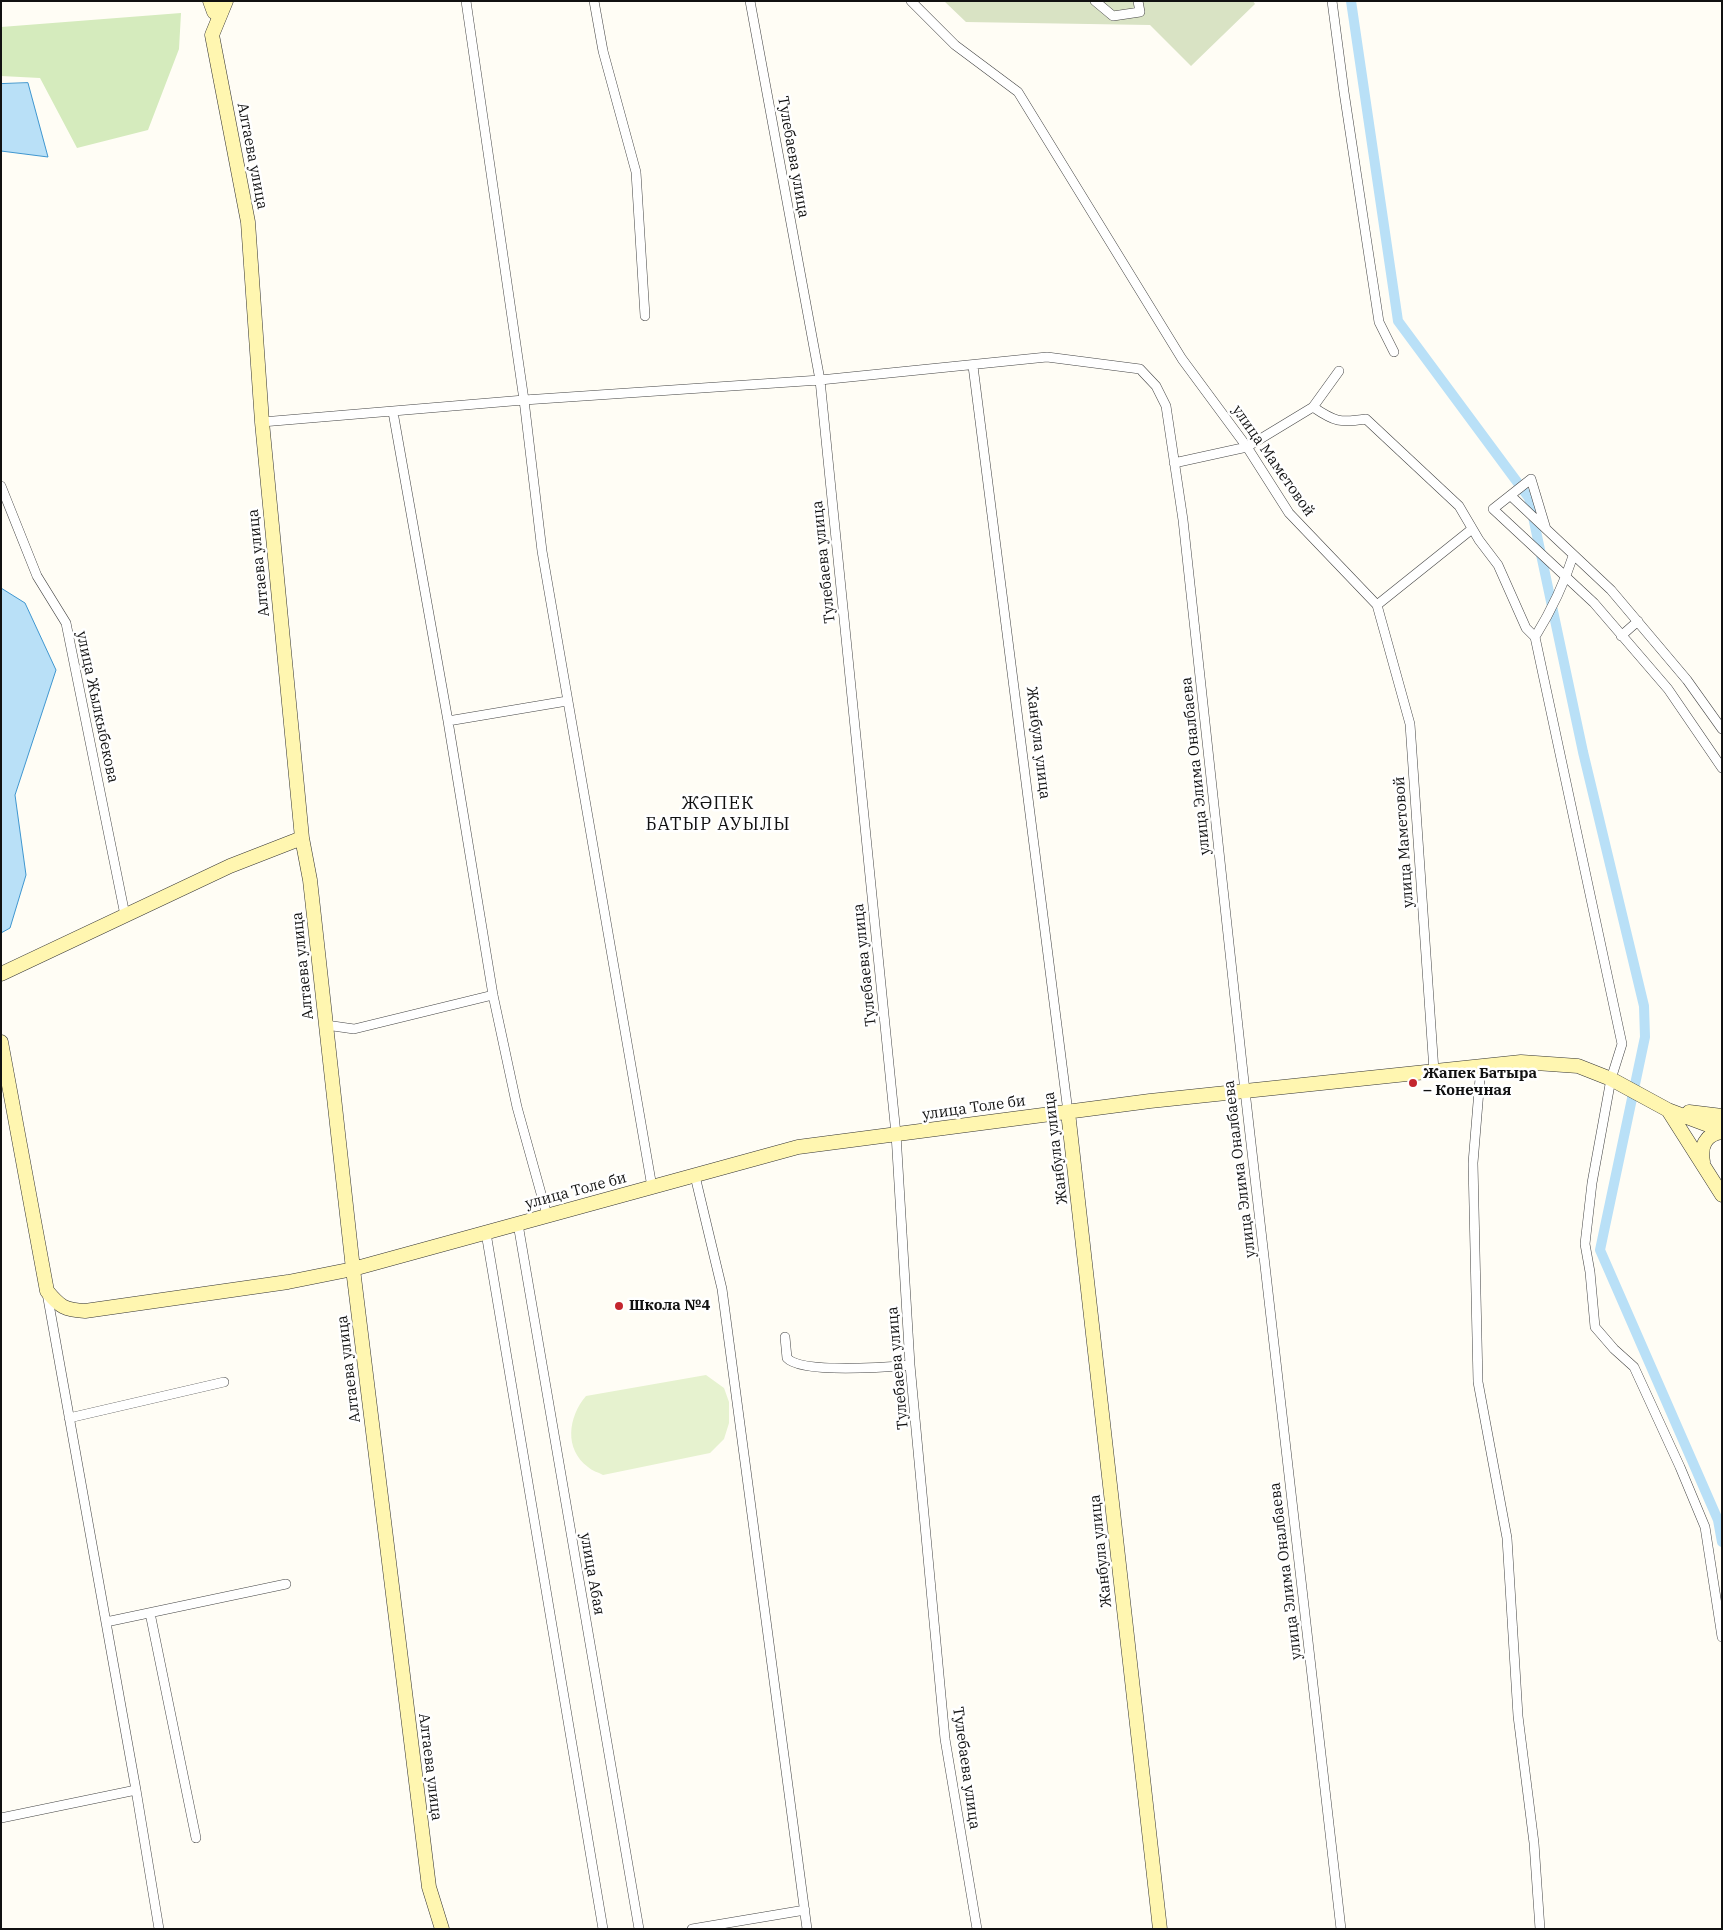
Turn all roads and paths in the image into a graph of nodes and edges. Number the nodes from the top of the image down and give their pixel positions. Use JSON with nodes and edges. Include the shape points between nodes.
{"nodes":[{"id":1,"x":210,"y":1,"type":"edge"},
{"id":2,"x":226,"y":1,"type":"edge"},
{"id":3,"x":466,"y":1,"type":"edge"},
{"id":4,"x":594,"y":1,"type":"edge"},
{"id":5,"x":750,"y":1,"type":"edge"},
{"id":6,"x":911,"y":1,"type":"edge"},
{"id":7,"x":1095,"y":1,"type":"edge"},
{"id":8,"x":1138,"y":1,"type":"edge"},
{"id":9,"x":1332,"y":1,"type":"edge"},
{"id":10,"x":220,"y":16,"type":"junction"},
{"id":11,"x":645,"y":316,"type":"dead end"},
{"id":12,"x":1394,"y":352,"type":"dead end"},
{"id":13,"x":973,"y":366,"type":"junction"},
{"id":14,"x":1339,"y":371,"type":"dead end"},
{"id":15,"x":820,"y":380,"type":"junction"},
{"id":16,"x":524,"y":400,"type":"junction"},
{"id":17,"x":1314,"y":407,"type":"junction"},
{"id":18,"x":393,"y":412,"type":"junction"},
{"id":19,"x":262,"y":422,"type":"junction"},
{"id":20,"x":1247,"y":447,"type":"junction"},
{"id":21,"x":1174,"y":463,"type":"junction"},
{"id":22,"x":1,"y":486,"type":"edge"},
{"id":23,"x":1511,"y":496,"type":"junction"},
{"id":24,"x":1472,"y":529,"type":"junction"},
{"id":25,"x":1546,"y":529,"type":"junction"},
{"id":26,"x":1573,"y":556,"type":"junction"},
{"id":27,"x":1566,"y":577,"type":"junction"},
{"id":28,"x":1377,"y":604,"type":"junction"},
{"id":29,"x":1638,"y":622,"type":"junction"},
{"id":30,"x":1622,"y":636,"type":"junction"},
{"id":31,"x":1535,"y":637,"type":"junction"},
{"id":32,"x":567,"y":701,"type":"junction"},
{"id":33,"x":448,"y":721,"type":"junction"},
{"id":34,"x":1722,"y":729,"type":"edge"},
{"id":35,"x":1722,"y":768,"type":"edge"},
{"id":36,"x":302,"y":838,"type":"junction"},
{"id":37,"x":126,"y":915,"type":"junction"},
{"id":38,"x":1,"y":974,"type":"edge"},
{"id":39,"x":493,"y":995,"type":"junction"},
{"id":40,"x":326,"y":1026,"type":"junction"},
{"id":41,"x":1,"y":1042,"type":"edge"},
{"id":42,"x":1481,"y":1066,"type":"junction"},
{"id":43,"x":1434,"y":1071,"type":"junction"},
{"id":44,"x":1611,"y":1079,"type":"junction"},
{"id":45,"x":1245,"y":1091,"type":"junction"},
{"id":46,"x":1668,"y":1110,"type":"junction"},
{"id":47,"x":1068,"y":1112,"type":"junction"},
{"id":48,"x":1722,"y":1116,"type":"edge"},
{"id":49,"x":1722,"y":1128,"type":"edge"},
{"id":50,"x":1722,"y":1132,"type":"edge"},
{"id":51,"x":896,"y":1134,"type":"junction"},
{"id":52,"x":1703,"y":1163,"type":"junction"},
{"id":53,"x":695,"y":1176,"type":"junction"},
{"id":54,"x":652,"y":1187,"type":"junction"},
{"id":55,"x":1722,"y":1195,"type":"edge"},
{"id":56,"x":547,"y":1215,"type":"junction"},
{"id":57,"x":518,"y":1224,"type":"junction"},
{"id":58,"x":486,"y":1233,"type":"junction"},
{"id":59,"x":353,"y":1269,"type":"junction"},
{"id":60,"x":46,"y":1291,"type":"junction"},
{"id":61,"x":785,"y":1337,"type":"dead end"},
{"id":62,"x":910,"y":1365,"type":"junction"},
{"id":63,"x":224,"y":1382,"type":"dead end"},
{"id":64,"x":69,"y":1418,"type":"junction"},
{"id":65,"x":286,"y":1584,"type":"dead end"},
{"id":66,"x":150,"y":1613,"type":"junction"},
{"id":67,"x":106,"y":1622,"type":"junction"},
{"id":68,"x":1722,"y":1638,"type":"edge"},
{"id":69,"x":136,"y":1790,"type":"junction"},
{"id":70,"x":1,"y":1818,"type":"edge"},
{"id":71,"x":196,"y":1838,"type":"dead end"},
{"id":72,"x":805,"y":1910,"type":"junction"},
{"id":73,"x":159,"y":1929,"type":"edge"},
{"id":74,"x":442,"y":1929,"type":"edge"},
{"id":75,"x":604,"y":1929,"type":"edge"},
{"id":76,"x":639,"y":1929,"type":"edge"},
{"id":77,"x":692,"y":1929,"type":"edge"},
{"id":78,"x":807,"y":1929,"type":"edge"},
{"id":79,"x":977,"y":1929,"type":"edge"},
{"id":80,"x":1160,"y":1929,"type":"edge"},
{"id":81,"x":1341,"y":1929,"type":"edge"},
{"id":82,"x":1540,"y":1929,"type":"edge"}],
"edges":[{"from":1,"to":10,"type":"main road","via":[[214,12]]},
{"from":2,"to":10,"type":"main road","name":"Алтаева улица"},
{"from":3,"to":16,"type":"street"},
{"from":4,"to":11,"type":"street","via":[[603,51],[636,172]]},
{"from":5,"to":15,"type":"street","name":"Тулебаева улица"},
{"from":6,"to":20,"type":"street","name":"улица Маметовой","via":[[955,45],[1018,92],[1182,359]]},
{"from":7,"to":8,"type":"street","via":[[1112,16],[1140,12]]},
{"from":9,"to":12,"type":"street","via":[[1379,322]]},
{"from":10,"to":19,"type":"main road","name":"Алтаева улица","via":[[212,35],[248,222]]},
{"from":13,"to":15,"type":"street"},
{"from":13,"to":21,"type":"street","name":"улица Элима Оналбаева","via":[[1047,357],[1140,369],[1156,386],[1166,406]]},
{"from":13,"to":47,"type":"street","name":"Жанбула улица"},
{"from":14,"to":17,"type":"street"},
{"from":15,"to":16,"type":"street"},
{"from":15,"to":51,"type":"street","name":"Тулебаева улица"},
{"from":16,"to":18,"type":"street"},
{"from":16,"to":32,"type":"street","via":[[542,551]]},
{"from":17,"to":20,"type":"street"},
{"from":17,"to":24,"type":"street","via":[[1344,423],[1366,419],[1459,506]]},
{"from":18,"to":19,"type":"street"},
{"from":18,"to":33,"type":"street"},
{"from":19,"to":36,"type":"main road","name":"Алтаева улица"},
{"from":20,"to":21,"type":"street"},
{"from":20,"to":28,"type":"street","name":"улица Маметовой","via":[[1289,513]]},
{"from":21,"to":45,"type":"street","name":"улица Элима Оналбаева","via":[[1183,520]]},
{"from":22,"to":37,"type":"street","name":"улица Жылкыбекова","via":[[37,576],[66,624]]},
{"from":23,"to":25,"type":"street"},
{"from":23,"to":25,"type":"street","via":[[1530,479]]},
{"from":23,"to":27,"type":"street","via":[[1493,509]]},
{"from":24,"to":28,"type":"street"},
{"from":24,"to":31,"type":"street","via":[[1498,564],[1526,628]]},
{"from":25,"to":26,"type":"street"},
{"from":26,"to":27,"type":"street"},
{"from":26,"to":29,"type":"street","via":[[1611,590]]},
{"from":27,"to":30,"type":"street"},
{"from":27,"to":31,"type":"street"},
{"from":28,"to":43,"type":"street","name":"улица Маметовой","via":[[1410,724]]},
{"from":29,"to":30,"type":"street"},
{"from":29,"to":34,"type":"street","via":[[1687,680]]},
{"from":30,"to":35,"type":"street","via":[[1668,689]]},
{"from":31,"to":44,"type":"street","via":[[1622,1044]]},
{"from":32,"to":33,"type":"street"},
{"from":32,"to":54,"type":"street"},
{"from":33,"to":39,"type":"street"},
{"from":36,"to":37,"type":"main road","via":[[230,866]]},
{"from":36,"to":40,"type":"main road","name":"Алтаева улица","via":[[310,880]]},
{"from":37,"to":38,"type":"main road"},
{"from":39,"to":40,"type":"street","via":[[354,1029]]},
{"from":39,"to":56,"type":"street","via":[[517,1107]]},
{"from":40,"to":59,"type":"main road","name":"Алтаева улица"},
{"from":41,"to":60,"type":"main road"},
{"from":42,"to":43,"type":"main road","name":"улица Толе би"},
{"from":42,"to":44,"type":"main road","name":"улица Толе би","via":[[1521,1062],[1578,1066]]},
{"from":42,"to":82,"type":"street","via":[[1473,1163],[1478,1382],[1507,1538],[1518,1716],[1534,1843]]},
{"from":43,"to":45,"type":"main road","name":"улица Толе би"},
{"from":44,"to":46,"type":"main road","name":"улица Толе би"},
{"from":44,"to":68,"type":"street","via":[[1592,1183],[1585,1244],[1595,1328],[1634,1367],[1705,1527]]},
{"from":45,"to":47,"type":"main road","name":"улица Толе би"},
{"from":45,"to":81,"type":"street","name":"улица Элима Оналбаева"},
{"from":46,"to":48,"type":"main road"},
{"from":46,"to":49,"type":"main road","name":"улица Толе би","via":[[1708,1126]]},
{"from":46,"to":52,"type":"main road"},
{"from":47,"to":51,"type":"main road","name":"улица Толе би"},
{"from":47,"to":80,"type":"main road","name":"Жанбула улица"},
{"from":50,"to":52,"type":"main road","via":[[1708,1138],[1702,1147]]},
{"from":51,"to":53,"type":"main road","name":"улица Толе би","via":[[798,1148]]},
{"from":51,"to":62,"type":"street","name":"Тулебаева улица"},
{"from":52,"to":55,"type":"main road"},
{"from":53,"to":54,"type":"main road","name":"улица Толе би"},
{"from":53,"to":72,"type":"street","via":[[722,1289]]},
{"from":54,"to":56,"type":"main road","name":"улица Толе би"},
{"from":56,"to":57,"type":"main road","name":"улица Толе би"},
{"from":57,"to":58,"type":"main road","name":"улица Толе би"},
{"from":57,"to":76,"type":"street","name":"улица Абая"},
{"from":58,"to":59,"type":"main road","name":"улица Толе би"},
{"from":58,"to":75,"type":"street"},
{"from":59,"to":60,"type":"main road","name":"улица Толе би","via":[[288,1282],[85,1311],[67,1310]]},
{"from":59,"to":74,"type":"main road","name":"Алтаева улица","via":[[429,1887]]},
{"from":60,"to":64,"type":"street"},
{"from":61,"to":62,"type":"street","via":[[787,1358],[796,1363],[857,1369]]},
{"from":62,"to":79,"type":"street","name":"Тулебаева улица","via":[[945,1739]]},
{"from":63,"to":64,"type":"street"},
{"from":64,"to":67,"type":"street"},
{"from":65,"to":66,"type":"street"},
{"from":66,"to":67,"type":"street"},
{"from":66,"to":71,"type":"street"},
{"from":67,"to":69,"type":"street"},
{"from":69,"to":70,"type":"street"},
{"from":69,"to":73,"type":"street"},
{"from":72,"to":77,"type":"street"},
{"from":72,"to":78,"type":"street"}]}
